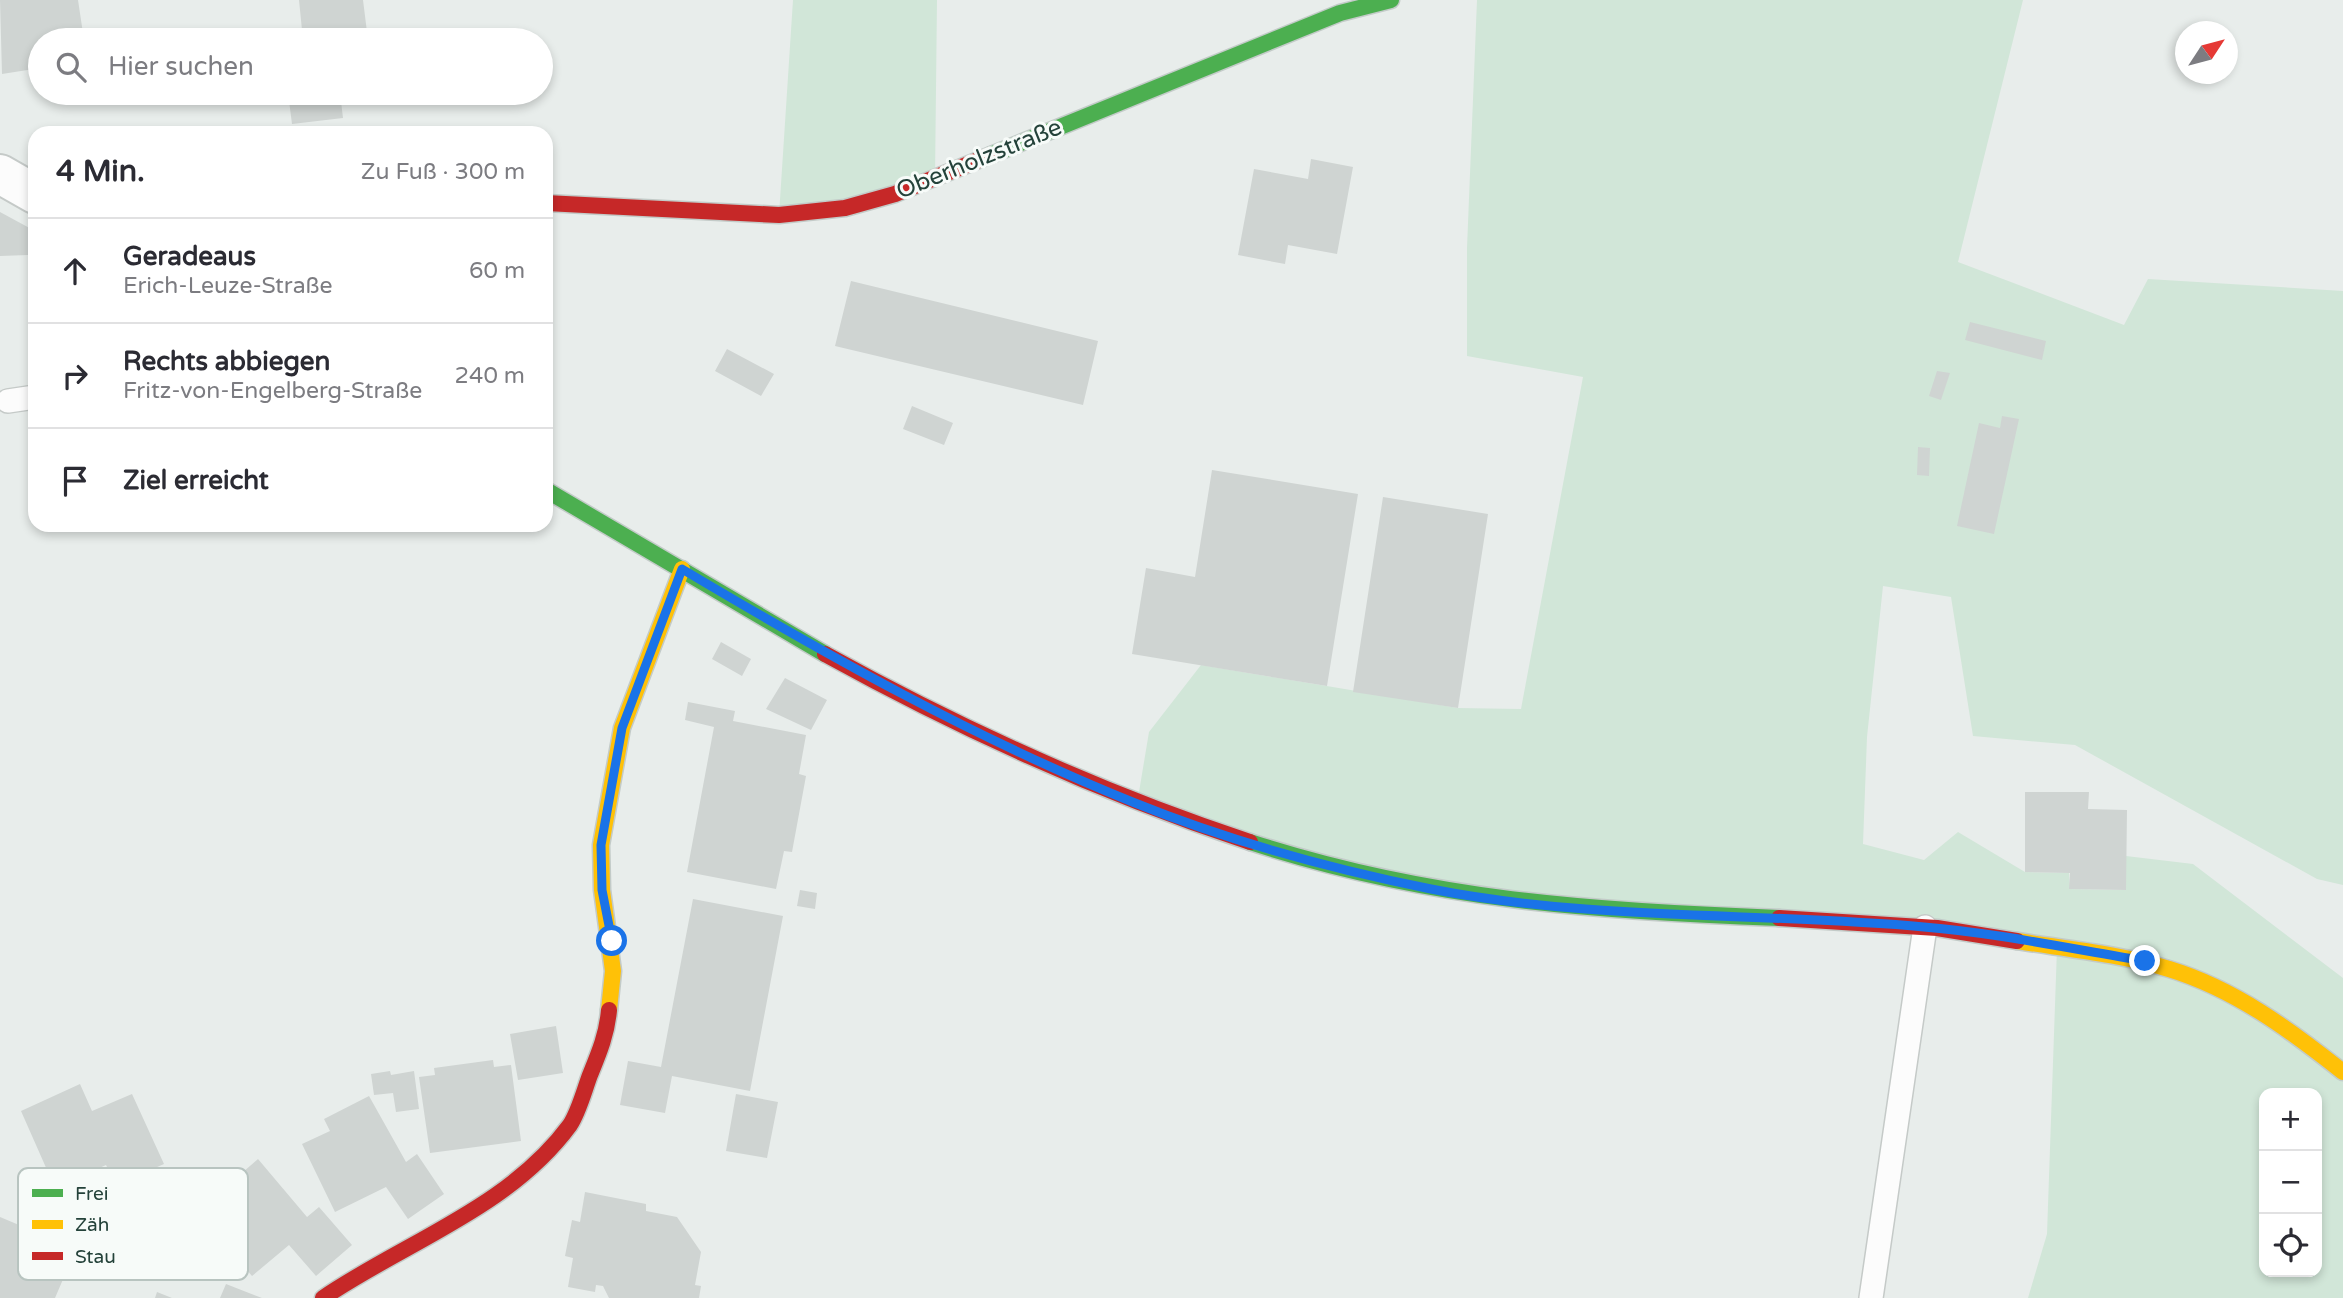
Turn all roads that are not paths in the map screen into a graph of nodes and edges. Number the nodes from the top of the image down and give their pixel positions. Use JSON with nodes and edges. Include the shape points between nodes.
{"nodes":[{"id":1,"x":1391,"y":0,"type":"edge"},
{"id":2,"x":553,"y":203,"type":"edge"},
{"id":3,"x":28,"y":398,"type":"edge"},
{"id":4,"x":8,"y":401,"type":"dead end"},
{"id":5,"x":553,"y":494,"type":"edge"},
{"id":6,"x":682,"y":569,"type":"junction"},
{"id":7,"x":1925,"y":927,"type":"junction"},
{"id":8,"x":2343,"y":1072,"type":"edge"},
{"id":9,"x":323,"y":1298,"type":"edge"},
{"id":10,"x":1871,"y":1298,"type":"edge"}],
"edges":[{"from":1,"to":2,"type":"street","name":"Oberholzstraße","via":[[1340,13],[905,190],[845,208],[779,215]]},
{"from":3,"to":4,"type":"lane"},
{"from":5,"to":6,"type":"street"},
{"from":6,"to":7,"type":"street","via":[[818,650],[982,736],[1137,804],[1268,848],[1432,889],[1594,911]]},
{"from":6,"to":9,"type":"street","via":[[622,728],[601,845],[613,971],[607,1034],[571,1122],[531,1167],[480,1207]]},
{"from":7,"to":8,"type":"street","via":[[2145,961],[2192,976],[2269,1017]]},
{"from":7,"to":10,"type":"lane"}]}
